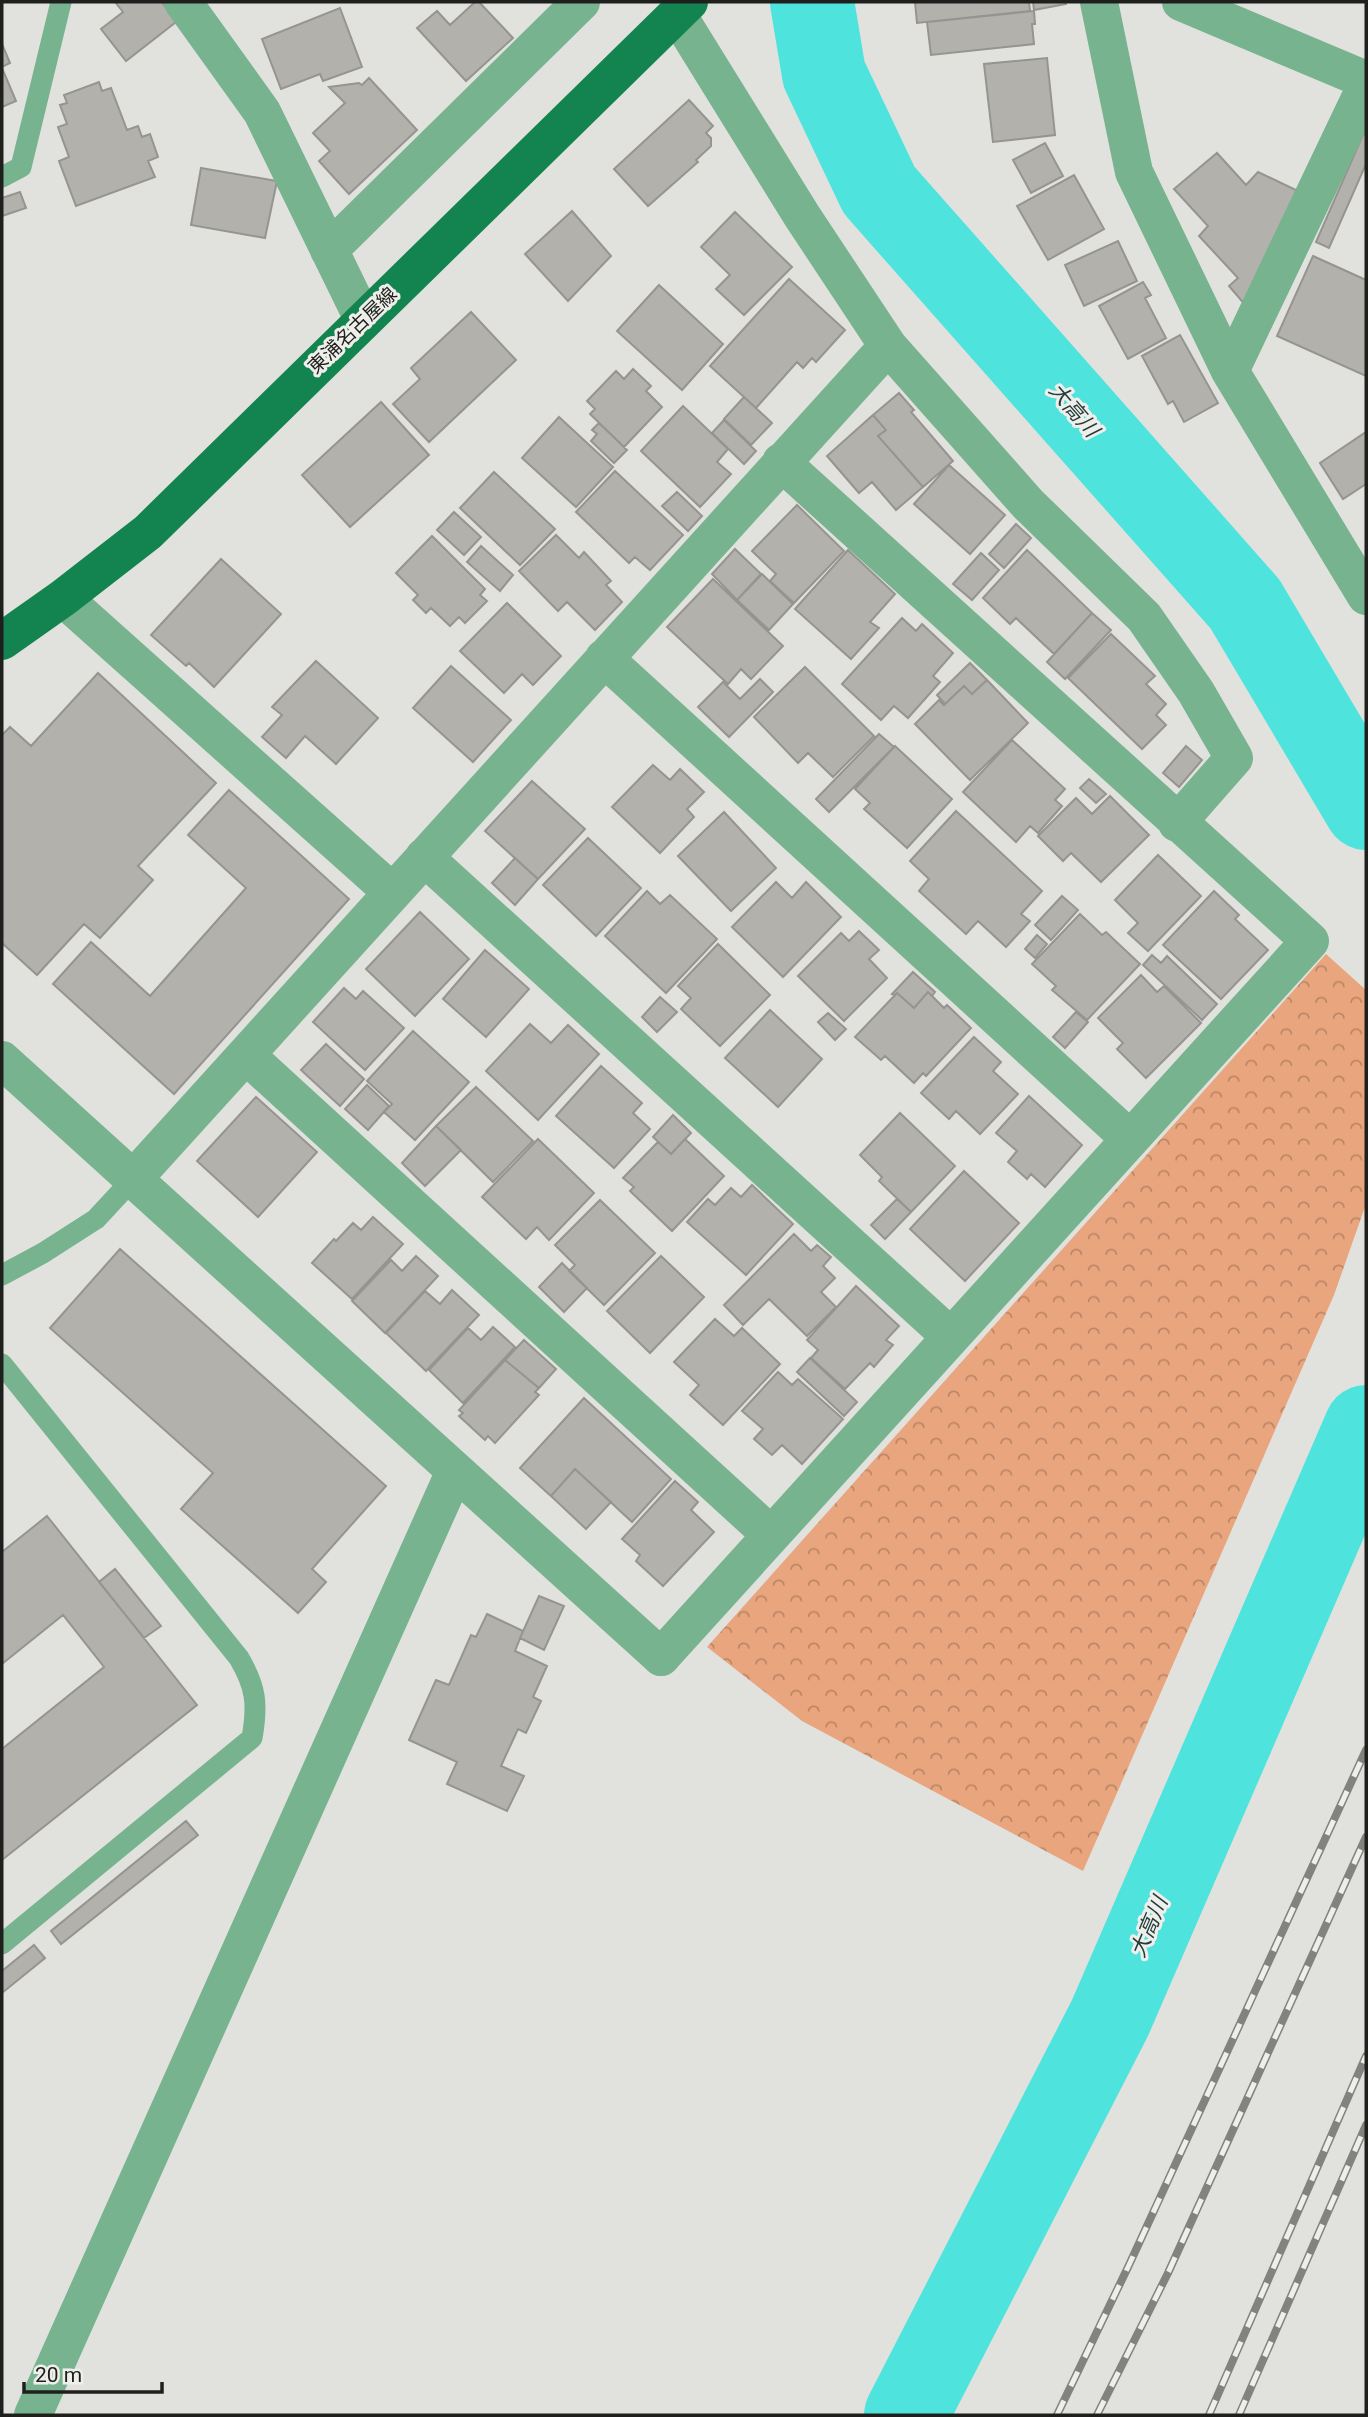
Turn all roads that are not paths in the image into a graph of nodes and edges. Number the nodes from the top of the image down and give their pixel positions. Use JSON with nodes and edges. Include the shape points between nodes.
{"nodes":[{"id":1,"x":61,"y":2,"type":"edge"},
{"id":2,"x":183,"y":2,"type":"edge"},
{"id":3,"x":581,"y":2,"type":"edge"},
{"id":4,"x":1098,"y":2,"type":"edge"},
{"id":5,"x":1181,"y":2,"type":"edge"},
{"id":6,"x":683,"y":8,"type":"edge"},
{"id":7,"x":1366,"y":80,"type":"edge"},
{"id":8,"x":1366,"y":86,"type":"edge"},
{"id":9,"x":2,"y":177,"type":"edge"},
{"id":10,"x":329,"y":250,"type":"junction"},
{"id":11,"x":363,"y":319,"type":"junction"},
{"id":12,"x":888,"y":346,"type":"junction"},
{"id":13,"x":1230,"y":371,"type":"junction"},
{"id":14,"x":781,"y":462,"type":"junction"},
{"id":15,"x":1366,"y":596,"type":"edge"},
{"id":16,"x":63,"y":598,"type":"junction"},
{"id":17,"x":2,"y":641,"type":"edge"},
{"id":18,"x":604,"y":658,"type":"junction"},
{"id":19,"x":1177,"y":823,"type":"junction"},
{"id":20,"x":424,"y":857,"type":"junction"},
{"id":21,"x":392,"y":892,"type":"junction"},
{"id":22,"x":246,"y":1055,"type":"junction"},
{"id":23,"x":2,"y":1060,"type":"edge"},
{"id":24,"x":1129,"y":1138,"type":"junction"},
{"id":25,"x":134,"y":1178,"type":"junction"},
{"id":26,"x":2,"y":1275,"type":"edge"},
{"id":27,"x":951,"y":1337,"type":"junction"},
{"id":28,"x":2,"y":1364,"type":"edge"},
{"id":29,"x":455,"y":1471,"type":"junction"},
{"id":30,"x":771,"y":1535,"type":"junction"},
{"id":31,"x":2,"y":1944,"type":"edge"},
{"id":32,"x":33,"y":2415,"type":"edge"}],
"edges":[{"from":1,"to":9,"type":"lane","via":[[21,167]]},
{"from":2,"to":10,"type":"street","via":[[262,112]]},
{"from":3,"to":10,"type":"street"},
{"from":4,"to":13,"type":"street","via":[[1134,172]]},
{"from":5,"to":7,"type":"street"},
{"from":6,"to":11,"type":"main road","name":"東浦名古屋線"},
{"from":6,"to":12,"type":"street","via":[[802,216]]},
{"from":8,"to":13,"type":"street"},
{"from":10,"to":11,"type":"street"},
{"from":11,"to":16,"type":"main road","name":"東浦名古屋線","via":[[148,532]]},
{"from":12,"to":14,"type":"street"},
{"from":12,"to":19,"type":"street","via":[[1028,503],[1144,617],[1196,692],[1234,758]]},
{"from":13,"to":15,"type":"street"},
{"from":14,"to":18,"type":"street"},
{"from":14,"to":19,"type":"street"},
{"from":16,"to":17,"type":"main road","name":"東浦名古屋線"},
{"from":16,"to":21,"type":"street"},
{"from":18,"to":20,"type":"street"},
{"from":18,"to":24,"type":"street"},
{"from":19,"to":24,"type":"street","via":[[1310,941]]},
{"from":20,"to":21,"type":"street"},
{"from":20,"to":27,"type":"street"},
{"from":21,"to":22,"type":"street"},
{"from":22,"to":25,"type":"street"},
{"from":22,"to":30,"type":"street"},
{"from":23,"to":25,"type":"street"},
{"from":24,"to":27,"type":"street"},
{"from":25,"to":26,"type":"lane","via":[[96,1219]]},
{"from":25,"to":29,"type":"street"},
{"from":27,"to":30,"type":"street"},
{"from":28,"to":31,"type":"lane","via":[[239,1658],[257,1708],[252,1738]]},
{"from":29,"to":30,"type":"street","via":[[661,1657]]},
{"from":29,"to":32,"type":"street"}]}
